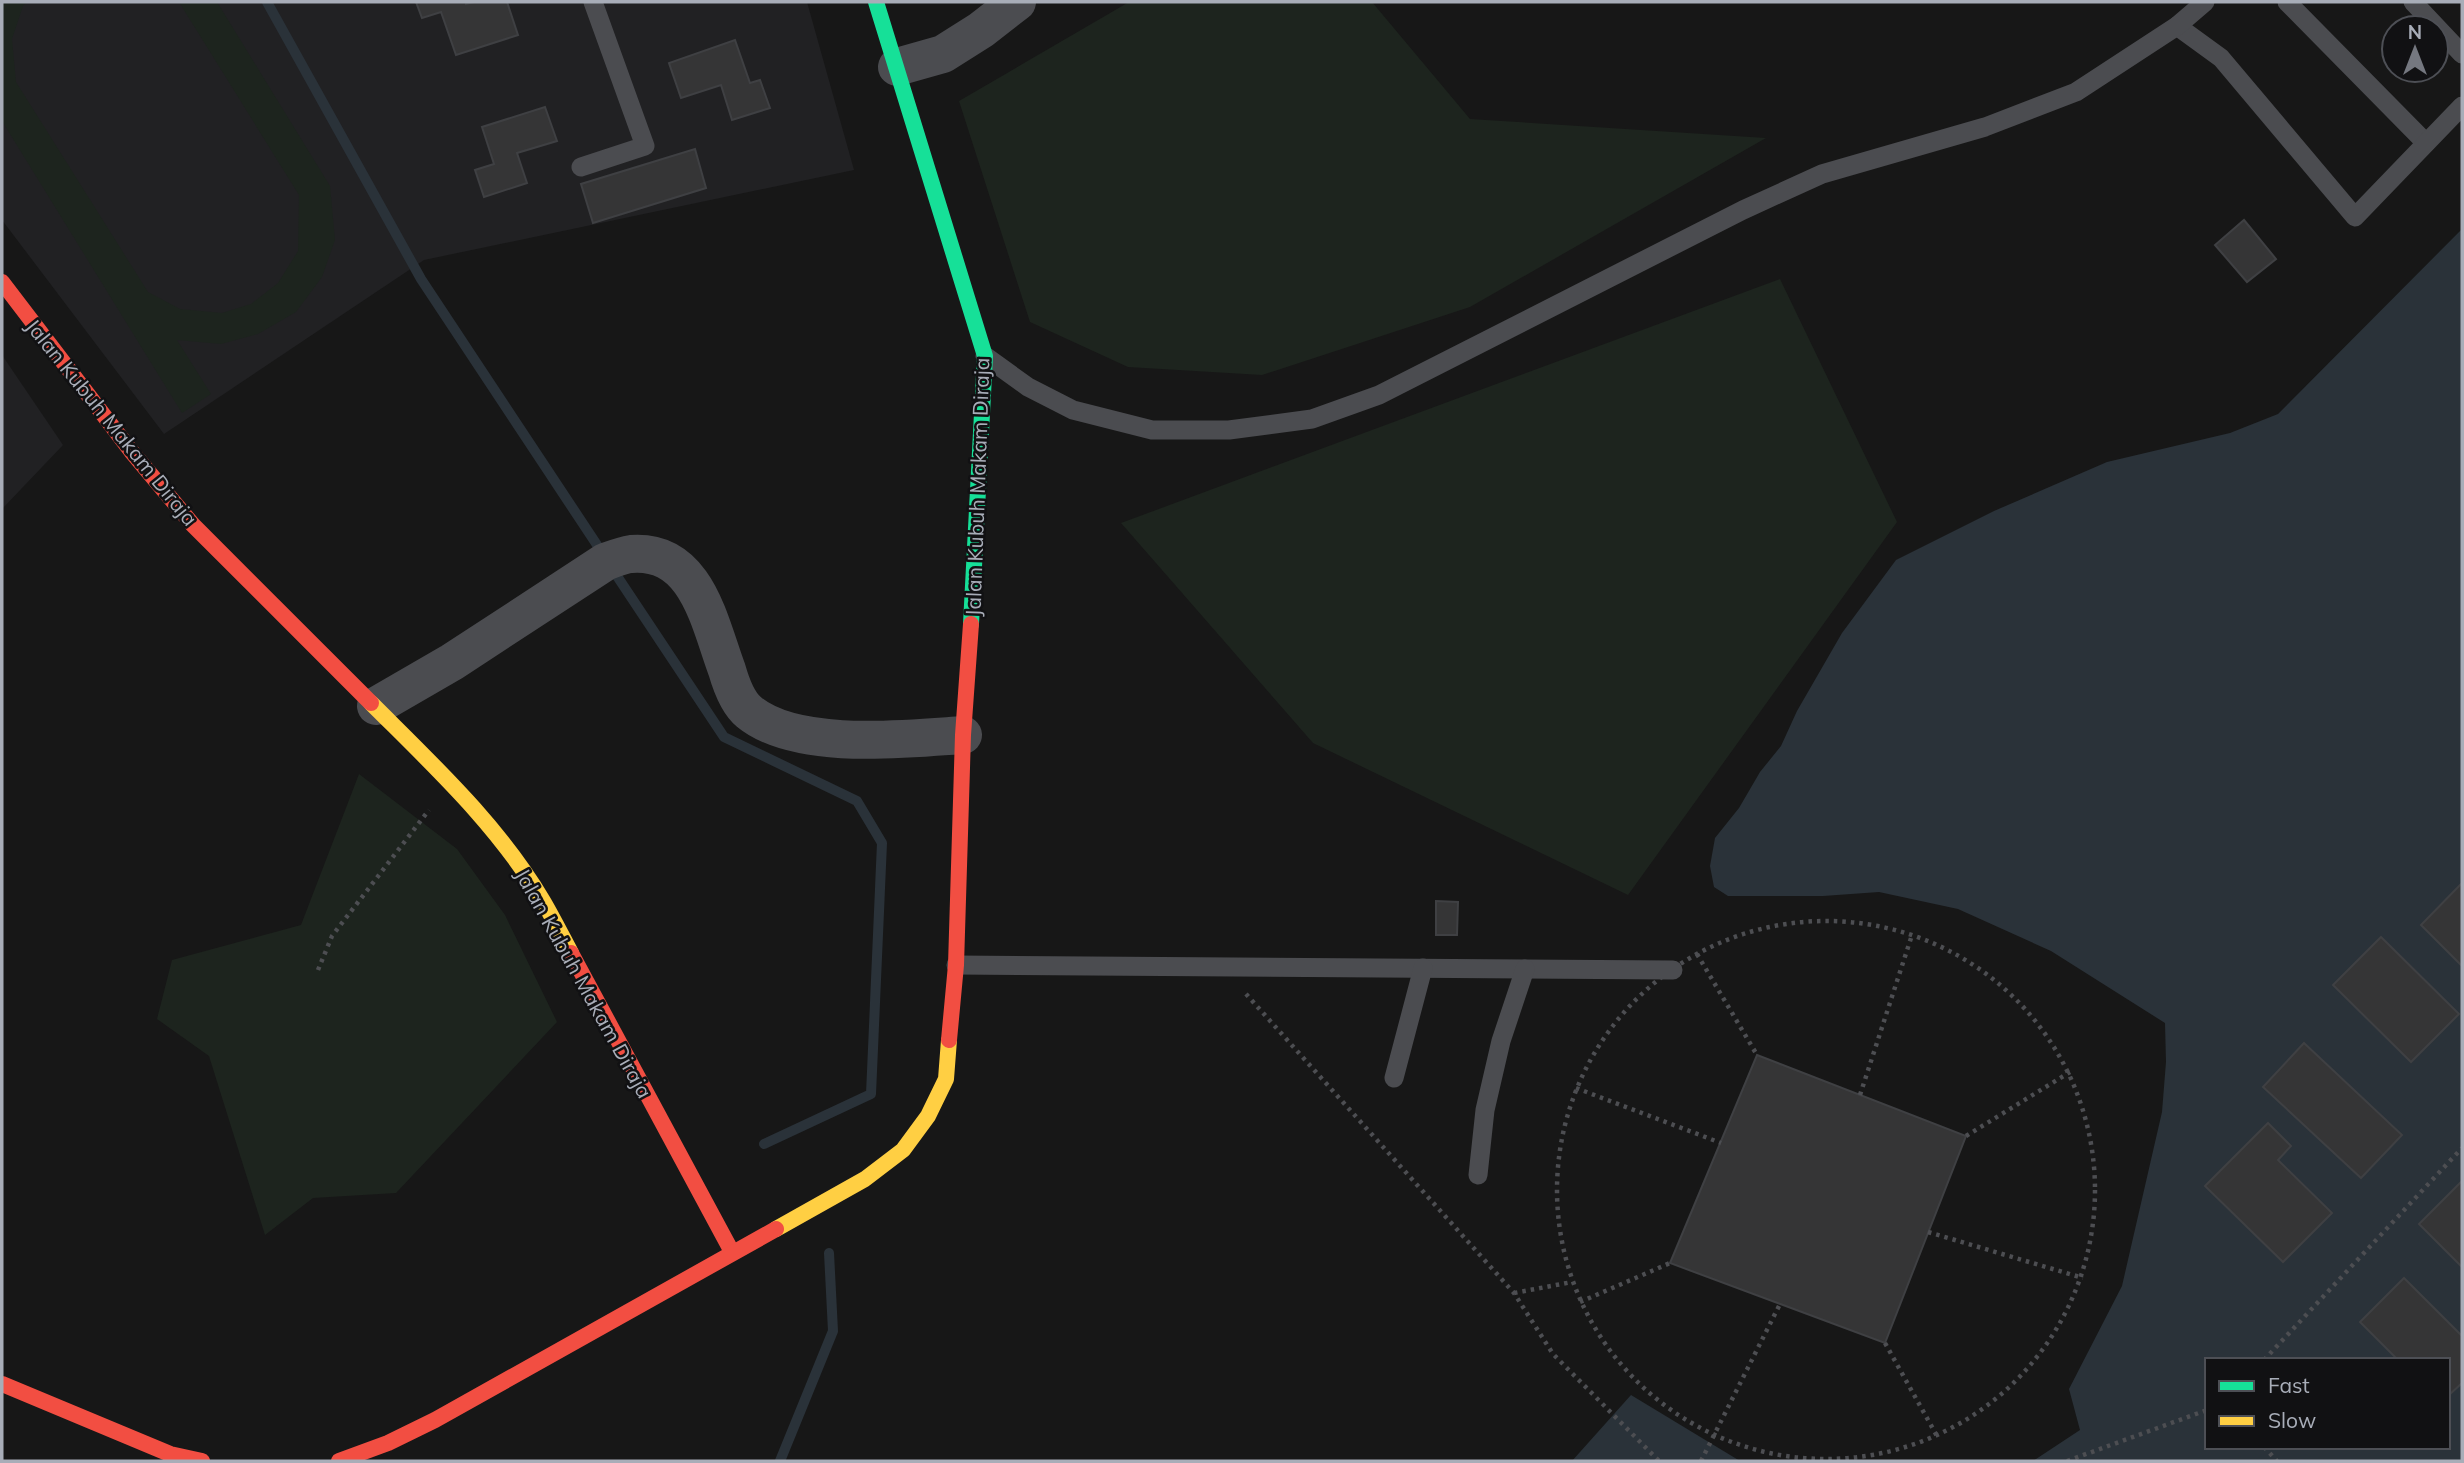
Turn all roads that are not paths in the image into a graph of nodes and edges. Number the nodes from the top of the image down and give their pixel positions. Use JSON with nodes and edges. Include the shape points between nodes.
{"nodes":[{"id":1,"x":593,"y":2,"type":"edge"},
{"id":2,"x":876,"y":2,"type":"edge"},
{"id":3,"x":1017,"y":2,"type":"edge"},
{"id":4,"x":2205,"y":2,"type":"edge"},
{"id":5,"x":2287,"y":2,"type":"edge"},
{"id":6,"x":2413,"y":2,"type":"edge"},
{"id":7,"x":2177,"y":26,"type":"junction"},
{"id":8,"x":2462,"y":54,"type":"edge"},
{"id":9,"x":897,"y":67,"type":"junction"},
{"id":10,"x":2462,"y":106,"type":"edge"},
{"id":11,"x":2426,"y":143,"type":"junction"},
{"id":12,"x":581,"y":167,"type":"dead end"},
{"id":13,"x":2,"y":282,"type":"edge"},
{"id":14,"x":985,"y":356,"type":"junction"},
{"id":15,"x":376,"y":706,"type":"junction"},
{"id":16,"x":963,"y":735,"type":"junction"},
{"id":17,"x":956,"y":965,"type":"junction"},
{"id":18,"x":1423,"y":968,"type":"junction"},
{"id":19,"x":1525,"y":969,"type":"junction"},
{"id":20,"x":1673,"y":970,"type":"road end"},
{"id":21,"x":1394,"y":1078,"type":"dead end"},
{"id":22,"x":1478,"y":1175,"type":"dead end"},
{"id":23,"x":732,"y":1252,"type":"junction"},
{"id":24,"x":2,"y":1384,"type":"edge"},
{"id":25,"x":168,"y":1457,"type":"edge"},
{"id":26,"x":202,"y":1461,"type":"edge"},
{"id":27,"x":339,"y":1461,"type":"edge"}],
"edges":[{"from":1,"to":12,"type":"lane","via":[[645,146]]},
{"from":2,"to":9,"type":"street","name":"Jalan Kubuh Makam Diraja"},
{"from":3,"to":9,"type":"street","via":[[943,54]]},
{"from":4,"to":7,"type":"lane"},
{"from":5,"to":11,"type":"lane"},
{"from":6,"to":8,"type":"lane"},
{"from":7,"to":11,"type":"lane","via":[[2221,58],[2355,217]]},
{"from":7,"to":14,"type":"lane","via":[[2076,92],[1985,127],[1822,174],[1380,395],[1312,419],[1229,430],[1152,430],[1073,410],[1028,387]]},
{"from":9,"to":14,"type":"street","name":"Jalan Kubuh Makam Diraja"},
{"from":10,"to":11,"type":"lane"},
{"from":13,"to":15,"type":"street","name":"Jalan Kubuh Makam Diraja","via":[[193,525]]},
{"from":14,"to":16,"type":"street","name":"Jalan Kubuh Makam Diraja"},
{"from":15,"to":16,"type":"street","via":[[605,562],[630,554],[654,556],[677,566],[694,583],[732,687],[748,711],[776,727],[806,735],[877,741]]},
{"from":15,"to":23,"type":"street","name":"Jalan Kubuh Makam Diraja","via":[[481,814],[543,901]]},
{"from":16,"to":17,"type":"street","name":"Jalan Kubuh Makam Diraja"},
{"from":17,"to":18,"type":"lane"},
{"from":17,"to":23,"type":"street","name":"Jalan Kubuh Makam Diraja","via":[[946,1079],[928,1116],[903,1150],[865,1179]]},
{"from":18,"to":19,"type":"lane"},
{"from":18,"to":21,"type":"lane"},
{"from":19,"to":20,"type":"lane"},
{"from":19,"to":22,"type":"lane","via":[[1500,1041],[1485,1110]]},
{"from":23,"to":27,"type":"street","name":"Jalan Kubuh Makam Diraja","via":[[435,1420]]},
{"from":24,"to":25,"type":"street"},
{"from":25,"to":26,"type":"street"}]}
